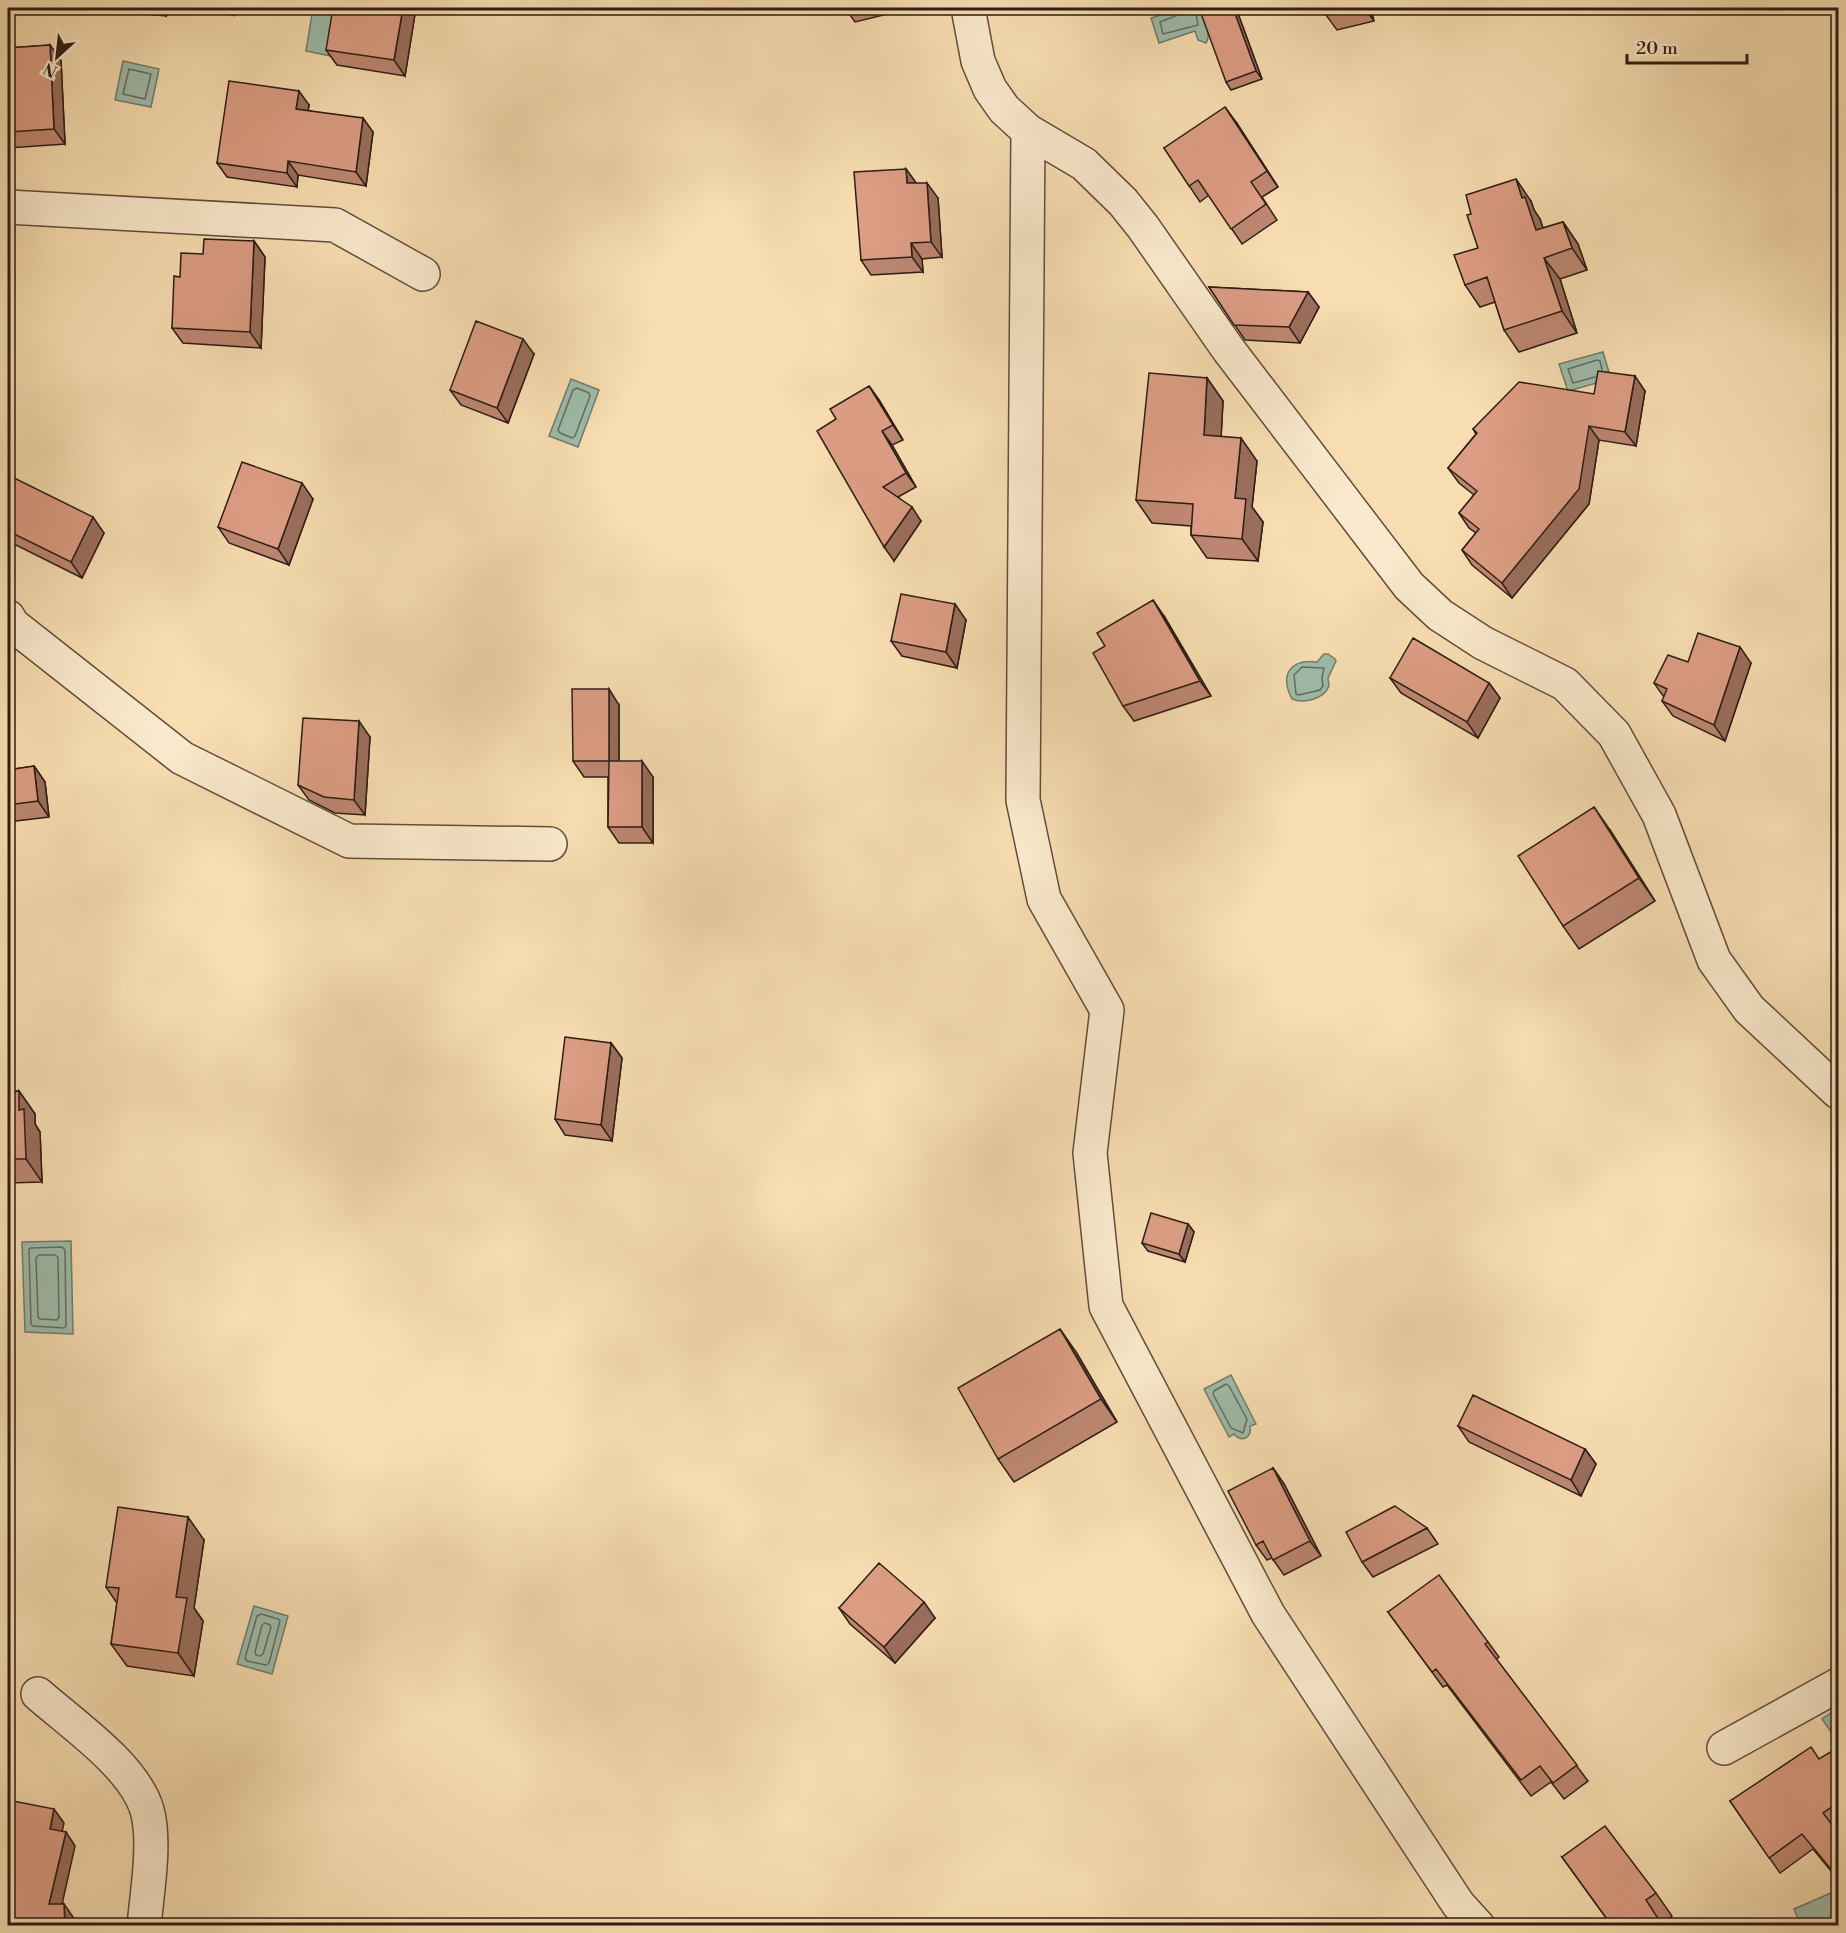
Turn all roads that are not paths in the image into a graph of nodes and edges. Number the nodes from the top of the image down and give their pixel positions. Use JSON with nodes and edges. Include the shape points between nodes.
{"nodes":[{"id":1,"x":968,"y":8,"type":"edge"},
{"id":2,"x":1028,"y":131,"type":"junction"},
{"id":3,"x":8,"y":207,"type":"edge"},
{"id":4,"x":423,"y":274,"type":"dead end"},
{"id":5,"x":8,"y":616,"type":"edge"},
{"id":6,"x":550,"y":844,"type":"dead end"},
{"id":7,"x":1839,"y":1092,"type":"edge"},
{"id":8,"x":1839,"y":1685,"type":"edge"},
{"id":9,"x":38,"y":1694,"type":"dead end"},
{"id":10,"x":1724,"y":1748,"type":"dead end"},
{"id":11,"x":144,"y":1926,"type":"edge"},
{"id":12,"x":1478,"y":1926,"type":"edge"}],
"edges":[{"from":1,"to":2,"type":"street","via":[[978,61],[990,89]]},
{"from":2,"to":7,"type":"street","via":[[1084,164],[1123,202],[1228,349],[1409,586],[1440,615],[1483,643],[1565,684],[1614,734],[1659,815],[1714,960],[1749,1009]]},
{"from":2,"to":12,"type":"street","via":[[1023,800],[1044,899],[1107,1010],[1090,1153],[1106,1306],[1268,1614],[1458,1904]]},
{"from":3,"to":4,"type":"street","via":[[335,225]]},
{"from":5,"to":6,"type":"street","via":[[13,625],[182,758],[349,841]]},
{"from":8,"to":10,"type":"street"},
{"from":9,"to":11,"type":"street","via":[[122,1767],[138,1788],[148,1811],[150,1834]]}]}
